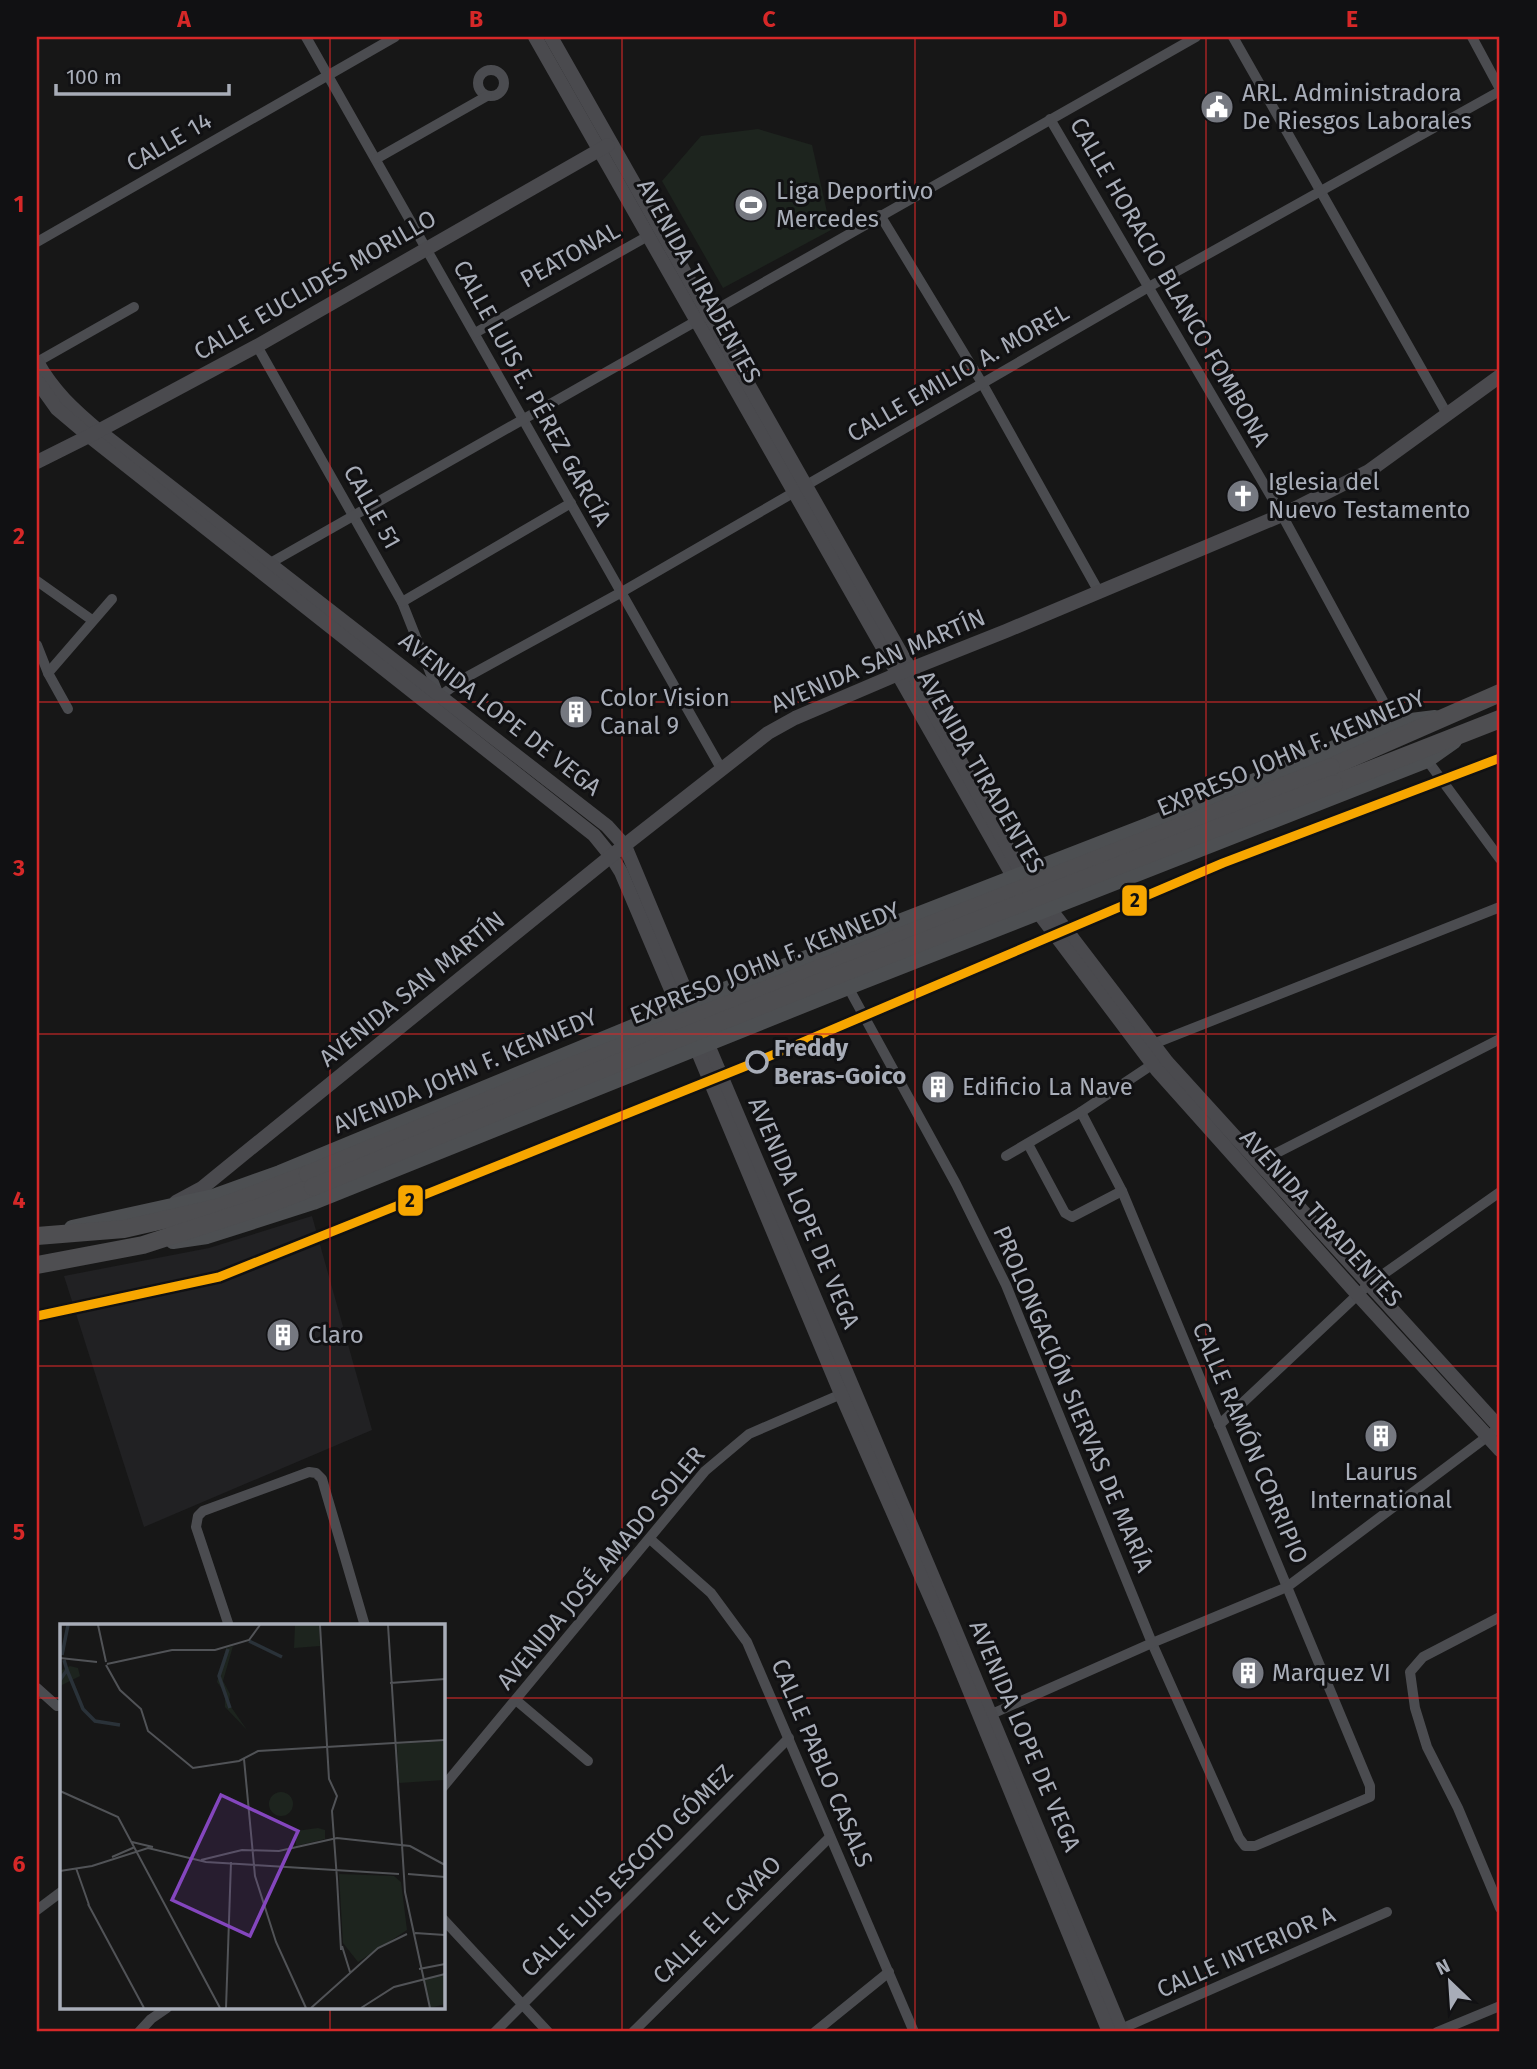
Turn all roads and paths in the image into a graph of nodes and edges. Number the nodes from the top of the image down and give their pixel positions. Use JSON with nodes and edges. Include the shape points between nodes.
{"nodes":[{"id":1,"x":306,"y":37,"type":"edge"},
{"id":2,"x":396,"y":37,"type":"edge"},
{"id":3,"x":535,"y":37,"type":"edge"},
{"id":4,"x":551,"y":37,"type":"edge"},
{"id":5,"x":1196,"y":37,"type":"edge"},
{"id":6,"x":1233,"y":37,"type":"edge"},
{"id":7,"x":1472,"y":37,"type":"edge"},
{"id":8,"x":328,"y":75,"type":"junction"},
{"id":9,"x":1500,"y":90,"type":"edge"},
{"id":10,"x":487,"y":96,"type":"dead end"},
{"id":11,"x":1050,"y":119,"type":"junction"},
{"id":12,"x":606,"y":146,"type":"junction"},
{"id":13,"x":376,"y":159,"type":"junction"},
{"id":14,"x":1322,"y":192,"type":"junction"},
{"id":15,"x":880,"y":215,"type":"junction"},
{"id":16,"x":649,"y":236,"type":"junction"},
{"id":17,"x":37,"y":242,"type":"edge"},
{"id":18,"x":427,"y":248,"type":"junction"},
{"id":19,"x":1147,"y":288,"type":"junction"},
{"id":20,"x":134,"y":307,"type":"dead end"},
{"id":21,"x":701,"y":317,"type":"junction"},
{"id":22,"x":475,"y":333,"type":"junction"},
{"id":23,"x":257,"y":345,"type":"junction"},
{"id":24,"x":37,"y":362,"type":"edge"},
{"id":25,"x":1500,"y":376,"type":"edge"},
{"id":26,"x":37,"y":381,"type":"edge"},
{"id":27,"x":982,"y":383,"type":"junction"},
{"id":28,"x":1447,"y":414,"type":"junction"},
{"id":29,"x":522,"y":419,"type":"junction"},
{"id":30,"x":94,"y":434,"type":"junction"},
{"id":31,"x":37,"y":462,"type":"edge"},
{"id":32,"x":799,"y":489,"type":"junction"},
{"id":33,"x":571,"y":503,"type":"junction"},
{"id":34,"x":352,"y":515,"type":"junction"},
{"id":35,"x":1282,"y":515,"type":"junction"},
{"id":36,"x":263,"y":567,"type":"junction"},
{"id":37,"x":37,"y":581,"type":"edge"},
{"id":38,"x":1100,"y":592,"type":"junction"},
{"id":39,"x":620,"y":593,"type":"junction"},
{"id":40,"x":112,"y":599,"type":"dead end"},
{"id":41,"x":402,"y":602,"type":"junction"},
{"id":42,"x":92,"y":620,"type":"junction"},
{"id":43,"x":37,"y":645,"type":"edge"},
{"id":44,"x":904,"y":671,"type":"junction"},
{"id":45,"x":48,"y":673,"type":"junction"},
{"id":46,"x":1500,"y":693,"type":"edge"},
{"id":47,"x":434,"y":700,"type":"junction"},
{"id":48,"x":68,"y":709,"type":"dead end"},
{"id":49,"x":1441,"y":717,"type":"junction"},
{"id":50,"x":1500,"y":719,"type":"edge"},
{"id":51,"x":1395,"y":723,"type":"junction"},
{"id":52,"x":1467,"y":732,"type":"junction"},
{"id":53,"x":1427,"y":760,"type":"junction"},
{"id":54,"x":722,"y":770,"type":"junction"},
{"id":55,"x":1332,"y":776,"type":"junction"},
{"id":56,"x":1149,"y":825,"type":"junction"},
{"id":57,"x":625,"y":846,"type":"junction"},
{"id":58,"x":611,"y":856,"type":"junction"},
{"id":59,"x":1500,"y":859,"type":"edge"},
{"id":60,"x":1163,"y":863,"type":"junction"},
{"id":61,"x":1017,"y":876,"type":"junction"},
{"id":62,"x":1500,"y":907,"type":"edge"},
{"id":63,"x":1044,"y":910,"type":"junction"},
{"id":64,"x":908,"y":919,"type":"junction"},
{"id":65,"x":924,"y":958,"type":"junction"},
{"id":66,"x":804,"y":960,"type":"junction"},
{"id":67,"x":848,"y":987,"type":"junction"},
{"id":68,"x":821,"y":998,"type":"junction"},
{"id":69,"x":685,"y":1005,"type":"junction"},
{"id":70,"x":1500,"y":1038,"type":"edge"},
{"id":71,"x":1153,"y":1044,"type":"junction"},
{"id":72,"x":702,"y":1045,"type":"junction"},
{"id":73,"x":565,"y":1055,"type":"junction"},
{"id":74,"x":1153,"y":1064,"type":"junction"},
{"id":75,"x":582,"y":1095,"type":"junction"},
{"id":76,"x":1081,"y":1112,"type":"junction"},
{"id":77,"x":1028,"y":1144,"type":"junction"},
{"id":78,"x":1006,"y":1156,"type":"dead end"},
{"id":79,"x":1257,"y":1163,"type":"junction"},
{"id":80,"x":310,"y":1181,"type":"junction"},
{"id":81,"x":1122,"y":1191,"type":"junction"},
{"id":82,"x":1500,"y":1192,"type":"edge"},
{"id":83,"x":164,"y":1209,"type":"junction"},
{"id":84,"x":42,"y":1235,"type":"edge"},
{"id":85,"x":143,"y":1245,"type":"junction"},
{"id":86,"x":37,"y":1265,"type":"edge"},
{"id":87,"x":1363,"y":1290,"type":"junction"},
{"id":88,"x":847,"y":1391,"type":"junction"},
{"id":89,"x":1219,"y":1425,"type":"junction"},
{"id":90,"x":1497,"y":1430,"type":"edge"},
{"id":91,"x":1500,"y":1450,"type":"edge"},
{"id":92,"x":650,"y":1538,"type":"junction"},
{"id":93,"x":1287,"y":1587,"type":"junction"},
{"id":94,"x":1500,"y":1616,"type":"edge"},
{"id":95,"x":228,"y":1624,"type":"edge"},
{"id":96,"x":364,"y":1624,"type":"edge"},
{"id":97,"x":1152,"y":1643,"type":"junction"},
{"id":98,"x":37,"y":1688,"type":"edge"},
{"id":99,"x":517,"y":1701,"type":"junction"},
{"id":100,"x":60,"y":1705,"type":"edge"},
{"id":101,"x":986,"y":1716,"type":"junction"},
{"id":102,"x":789,"y":1738,"type":"junction"},
{"id":103,"x":588,"y":1761,"type":"dead end"},
{"id":104,"x":444,"y":1786,"type":"edge"},
{"id":105,"x":830,"y":1837,"type":"junction"},
{"id":106,"x":1239,"y":1838,"type":"joint"},
{"id":107,"x":60,"y":1893,"type":"edge"},
{"id":108,"x":1500,"y":1908,"type":"edge"},
{"id":109,"x":37,"y":1910,"type":"edge"},
{"id":110,"x":1387,"y":1913,"type":"dead end"},
{"id":111,"x":444,"y":1920,"type":"edge"},
{"id":112,"x":888,"y":1972,"type":"junction"},
{"id":113,"x":523,"y":2006,"type":"junction"},
{"id":114,"x":1500,"y":2006,"type":"edge"},
{"id":115,"x":164,"y":2010,"type":"edge"},
{"id":116,"x":1118,"y":2031,"type":"edge"},
{"id":117,"x":139,"y":2032,"type":"edge"},
{"id":118,"x":495,"y":2032,"type":"edge"},
{"id":119,"x":548,"y":2032,"type":"edge"},
{"id":120,"x":633,"y":2032,"type":"edge"},
{"id":121,"x":815,"y":2032,"type":"edge"},
{"id":122,"x":914,"y":2032,"type":"edge"},
{"id":123,"x":1437,"y":2032,"type":"edge"}],
"edges":[{"from":1,"to":8,"type":"street","name":"CALLE LUIS E. PÉREZ GARCÍA"},
{"from":2,"to":8,"type":"street","name":"CALLE 14"},
{"from":3,"to":12,"type":"main road","name":"AVENIDA TIRADENTES"},
{"from":4,"to":12,"type":"main road","name":"AVENIDA TIRADENTES"},
{"from":5,"to":11,"type":"street"},
{"from":6,"to":14,"type":"street"},
{"from":7,"to":9,"type":"street"},
{"from":8,"to":13,"type":"street","name":"CALLE LUIS E. PÉREZ GARCÍA"},
{"from":8,"to":17,"type":"street","name":"CALLE 14"},
{"from":9,"to":14,"type":"street","name":"CALLE EMILIO A. MOREL"},
{"from":10,"to":13,"type":"street"},
{"from":11,"to":15,"type":"street"},
{"from":11,"to":19,"type":"street","name":"CALLE HORACIO BLANCO FOMBONA"},
{"from":12,"to":16,"type":"main road","name":"AVENIDA TIRADENTES"},
{"from":12,"to":18,"type":"main road","name":"CALLE EUCLIDES MORILLO"},
{"from":12,"to":21,"type":"main road","name":"AVENIDA TIRADENTES"},
{"from":13,"to":18,"type":"street","name":"CALLE LUIS E. PÉREZ GARCÍA"},
{"from":14,"to":19,"type":"street","name":"CALLE EMILIO A. MOREL"},
{"from":14,"to":28,"type":"street"},
{"from":15,"to":21,"type":"street"},
{"from":15,"to":27,"type":"street"},
{"from":16,"to":21,"type":"main road","name":"AVENIDA TIRADENTES"},
{"from":16,"to":22,"type":"street","name":"PEATONAL"},
{"from":18,"to":22,"type":"street","name":"CALLE LUIS E. PÉREZ GARCÍA"},
{"from":18,"to":23,"type":"main road","name":"CALLE EUCLIDES MORILLO"},
{"from":19,"to":27,"type":"street","name":"CALLE EMILIO A. MOREL"},
{"from":19,"to":35,"type":"street","name":"CALLE HORACIO BLANCO FOMBONA"},
{"from":20,"to":24,"type":"street"},
{"from":21,"to":29,"type":"street"},
{"from":21,"to":32,"type":"main road","name":"AVENIDA TIRADENTES"},
{"from":22,"to":29,"type":"street","name":"CALLE LUIS E. PÉREZ GARCÍA"},
{"from":23,"to":30,"type":"main road","name":"CALLE EUCLIDES MORILLO"},
{"from":23,"to":34,"type":"street","name":"CALLE 51"},
{"from":24,"to":30,"type":"main road","name":"AVENIDA LOPE DE VEGA","via":[[47,381]]},
{"from":25,"to":28,"type":"main road","name":"AVENIDA SAN MARTÍN"},
{"from":26,"to":30,"type":"main road","name":"AVENIDA LOPE DE VEGA","via":[[57,409]]},
{"from":27,"to":32,"type":"street","name":"CALLE EMILIO A. MOREL"},
{"from":27,"to":38,"type":"street"},
{"from":28,"to":35,"type":"main road","name":"AVENIDA SAN MARTÍN","via":[[1369,471]]},
{"from":29,"to":33,"type":"street","name":"CALLE LUIS E. PÉREZ GARCÍA"},
{"from":29,"to":34,"type":"street"},
{"from":30,"to":31,"type":"main road","name":"CALLE EUCLIDES MORILLO"},
{"from":30,"to":36,"type":"main road","name":"AVENIDA LOPE DE VEGA"},
{"from":32,"to":39,"type":"street","name":"CALLE EMILIO A. MOREL"},
{"from":32,"to":44,"type":"main road","name":"AVENIDA TIRADENTES"},
{"from":33,"to":39,"type":"street","name":"CALLE LUIS E. PÉREZ GARCÍA"},
{"from":33,"to":41,"type":"street"},
{"from":34,"to":36,"type":"street"},
{"from":34,"to":41,"type":"street","name":"CALLE 51"},
{"from":35,"to":38,"type":"main road","name":"AVENIDA SAN MARTÍN"},
{"from":35,"to":51,"type":"street","name":"CALLE HORACIO BLANCO FOMBONA"},
{"from":36,"to":47,"type":"main road","name":"AVENIDA LOPE DE VEGA"},
{"from":37,"to":42,"type":"street"},
{"from":38,"to":44,"type":"main road","name":"AVENIDA SAN MARTÍN"},
{"from":39,"to":47,"type":"street","name":"CALLE EMILIO A. MOREL","via":[[464,678]]},
{"from":39,"to":54,"type":"street","name":"CALLE LUIS E. PÉREZ GARCÍA"},
{"from":40,"to":42,"type":"street"},
{"from":41,"to":47,"type":"street","name":"CALLE 51"},
{"from":42,"to":45,"type":"street"},
{"from":43,"to":45,"type":"street"},
{"from":44,"to":54,"type":"main road","name":"AVENIDA SAN MARTÍN","via":[[795,718]]},
{"from":44,"to":61,"type":"main road","name":"AVENIDA TIRADENTES"},
{"from":45,"to":48,"type":"street"},
{"from":46,"to":49,"type":"highway","name":"EXPRESO JOHN F. KENNEDY"},
{"from":47,"to":57,"type":"main road","name":"AVENIDA LOPE DE VEGA","via":[[607,826]]},
{"from":47,"to":58,"type":"main road","name":"AVENIDA LOPE DE VEGA","via":[[594,835]]},
{"from":49,"to":51,"type":"main road","name":"AVENIDA JOHN F. KENNEDY"},
{"from":49,"to":55,"type":"highway","name":"EXPRESO JOHN F. KENNEDY"},
{"from":50,"to":52,"type":"highway","name":"EXPRESO JOHN F. KENNEDY"},
{"from":51,"to":56,"type":"main road","name":"AVENIDA JOHN F. KENNEDY"},
{"from":52,"to":53,"type":"main road"},
{"from":52,"to":55,"type":"highway","name":"EXPRESO JOHN F. KENNEDY"},
{"from":53,"to":59,"type":"street"},
{"from":53,"to":60,"type":"main road"},
{"from":54,"to":57,"type":"main road","name":"AVENIDA SAN MARTÍN"},
{"from":55,"to":80,"type":"highway","name":"EXPRESO JOHN F. KENNEDY","bridge":true,"via":[[1160,849]]},
{"from":56,"to":60,"type":"main road","via":[[1135,837],[1073,861],[1068,880],[1079,888],[1149,862]]},
{"from":56,"to":61,"type":"main road","name":"AVENIDA JOHN F. KENNEDY"},
{"from":57,"to":58,"type":"main road","name":"AVENIDA SAN MARTÍN"},
{"from":57,"to":69,"type":"main road","name":"AVENIDA LOPE DE VEGA"},
{"from":58,"to":69,"type":"main road","name":"AVENIDA LOPE DE VEGA"},
{"from":58,"to":83,"type":"main road","name":"AVENIDA SAN MARTÍN","via":[[202,1188]]},
{"from":60,"to":63,"type":"main road"},
{"from":61,"to":63,"type":"main road","name":"AVENIDA TIRADENTES"},
{"from":61,"to":64,"type":"main road","name":"AVENIDA JOHN F. KENNEDY"},
{"from":62,"to":71,"type":"street"},
{"from":63,"to":65,"type":"main road"},
{"from":63,"to":71,"type":"main road","name":"AVENIDA TIRADENTES"},
{"from":63,"to":74,"type":"main road","name":"AVENIDA TIRADENTES"},
{"from":64,"to":65,"type":"main road","via":[[926,920],[989,895],[1004,904],[998,920],[940,941]]},
{"from":64,"to":66,"type":"main road","name":"AVENIDA JOHN F. KENNEDY"},
{"from":65,"to":67,"type":"main road"},
{"from":66,"to":68,"type":"main road","via":[[792,973],[732,997],[725,1015],[732,1022],[743,1023],[803,998]]},
{"from":66,"to":69,"type":"main road","name":"AVENIDA JOHN F. KENNEDY"},
{"from":67,"to":68,"type":"main road"},
{"from":67,"to":97,"type":"street","name":"PROLONGACIÓN SIERVAS DE MARÍA","via":[[957,1184],[1006,1285]]},
{"from":68,"to":72,"type":"main road"},
{"from":69,"to":72,"type":"main road","name":"AVENIDA LOPE DE VEGA"},
{"from":69,"to":73,"type":"main road","name":"AVENIDA JOHN F. KENNEDY"},
{"from":70,"to":79,"type":"street"},
{"from":71,"to":79,"type":"main road","name":"AVENIDA TIRADENTES"},
{"from":72,"to":75,"type":"main road"},
{"from":72,"to":88,"type":"main road","name":"AVENIDA LOPE DE VEGA"},
{"from":73,"to":75,"type":"main road","via":[[582,1056],[647,1031],[657,1033],[661,1040],[662,1049],[654,1057],[596,1080]]},
{"from":73,"to":83,"type":"main road","name":"AVENIDA JOHN F. KENNEDY","via":[[280,1173]]},
{"from":74,"to":76,"type":"street"},
{"from":74,"to":87,"type":"main road","name":"AVENIDA TIRADENTES"},
{"from":75,"to":85,"type":"main road","via":[[313,1202],[208,1236]]},
{"from":76,"to":77,"type":"street"},
{"from":76,"to":81,"type":"street","name":"CALLE RAMÓN CORRIPIO"},
{"from":77,"to":78,"type":"street"},
{"from":77,"to":81,"type":"street","via":[[1065,1213],[1072,1217]]},
{"from":79,"to":87,"type":"main road","name":"AVENIDA TIRADENTES"},
{"from":80,"to":84,"type":"highway","name":"EXPRESO JOHN F. KENNEDY","via":[[124,1230]]},
{"from":80,"to":85,"type":"highway","name":"EXPRESO JOHN F. KENNEDY","via":[[265,1205]]},
{"from":81,"to":89,"type":"street","name":"CALLE RAMÓN CORRIPIO"},
{"from":82,"to":87,"type":"street"},
{"from":83,"to":84,"type":"main road","name":"AVENIDA JOHN F. KENNEDY"},
{"from":85,"to":86,"type":"highway","name":"EXPRESO JOHN F. KENNEDY"},
{"from":87,"to":89,"type":"street"},
{"from":87,"to":90,"type":"main road","name":"AVENIDA TIRADENTES"},
{"from":88,"to":92,"type":"street","name":"AVENIDA JOSÉ AMADO SOLER","via":[[749,1434],[705,1471]]},
{"from":88,"to":101,"type":"main road","name":"AVENIDA LOPE DE VEGA"},
{"from":89,"to":93,"type":"street","name":"CALLE RAMÓN CORRIPIO"},
{"from":90,"to":91,"type":"main road","name":"AVENIDA TIRADENTES"},
{"from":90,"to":93,"type":"street"},
{"from":92,"to":99,"type":"street","name":"AVENIDA JOSÉ AMADO SOLER"},
{"from":92,"to":102,"type":"street","name":"CALLE PABLO CASALS","via":[[711,1593],[730,1617],[747,1643]]},
{"from":93,"to":97,"type":"street"},
{"from":93,"to":106,"type":"street","name":"CALLE RAMÓN CORRIPIO","via":[[1370,1786],[1370,1797],[1255,1846],[1245,1846]]},
{"from":94,"to":108,"type":"street","via":[[1423,1657],[1410,1672],[1427,1747]]},
{"from":95,"to":96,"type":"street","via":[[196,1527],[198,1516],[309,1472],[322,1479]]},
{"from":97,"to":101,"type":"street"},
{"from":97,"to":106,"type":"street","name":"PROLONGACIÓN SIERVAS DE MARÍA"},
{"from":98,"to":100,"type":"street"},
{"from":99,"to":103,"type":"street"},
{"from":99,"to":104,"type":"street","name":"AVENIDA JOSÉ AMADO SOLER"},
{"from":101,"to":116,"type":"main road","name":"AVENIDA LOPE DE VEGA"},
{"from":102,"to":105,"type":"street","name":"CALLE PABLO CASALS"},
{"from":102,"to":113,"type":"street","name":"CALLE LUIS ESCOTO GÓMEZ"},
{"from":105,"to":112,"type":"street","name":"CALLE PABLO CASALS"},
{"from":105,"to":120,"type":"street","name":"CALLE EL CAYAO"},
{"from":107,"to":109,"type":"street"},
{"from":110,"to":116,"type":"street","name":"CALLE INTERIOR A"},
{"from":111,"to":113,"type":"street"},
{"from":112,"to":121,"type":"street"},
{"from":112,"to":122,"type":"street","name":"CALLE PABLO CASALS"},
{"from":113,"to":118,"type":"street","name":"CALLE LUIS ESCOTO GÓMEZ"},
{"from":113,"to":119,"type":"street"},
{"from":114,"to":123,"type":"street"},
{"from":115,"to":117,"type":"street"}]}
